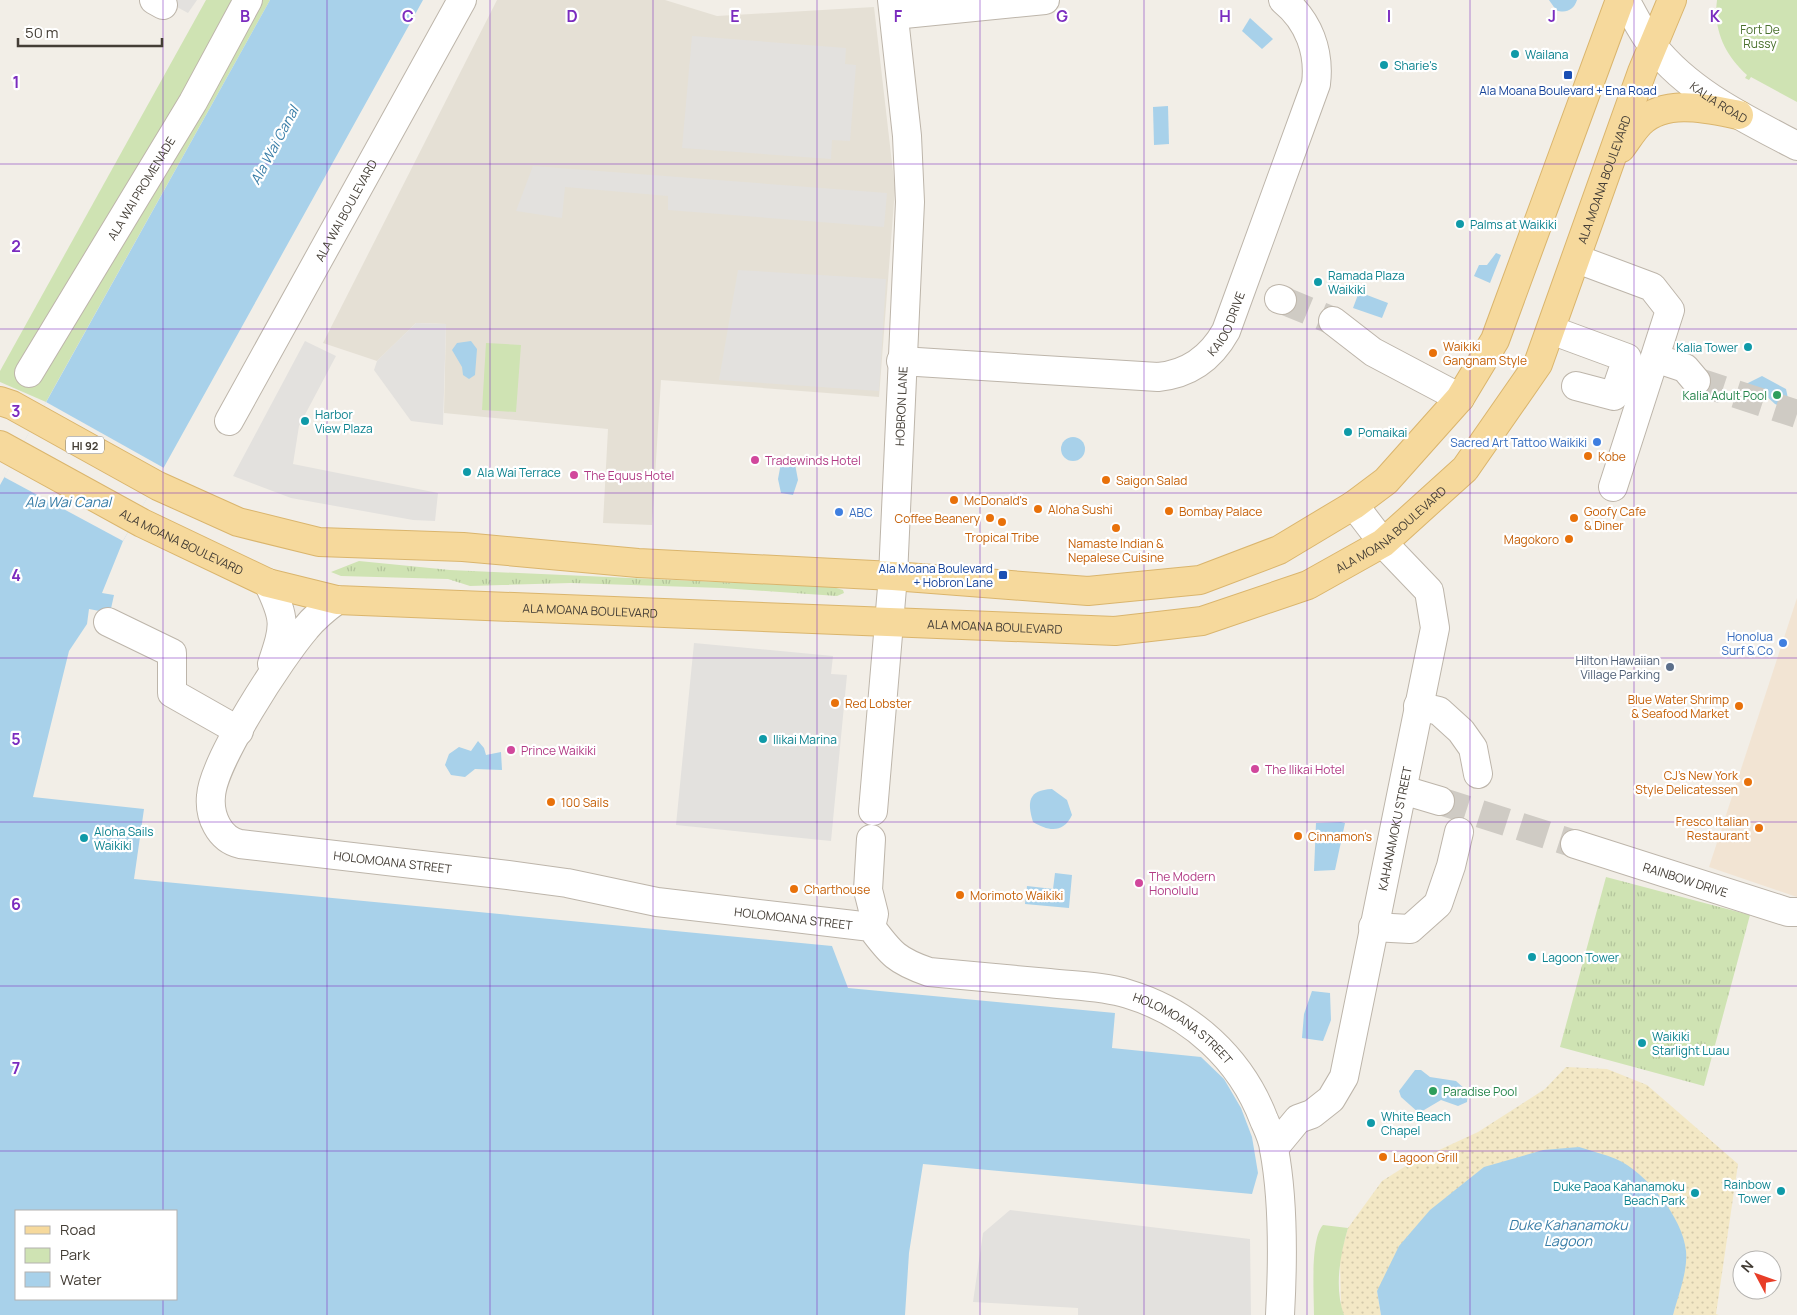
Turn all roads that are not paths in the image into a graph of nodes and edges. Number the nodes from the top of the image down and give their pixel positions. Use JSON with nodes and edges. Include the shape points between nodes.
{"nodes":[{"id":1,"x":248,"y":0,"type":"edge"},
{"id":2,"x":462,"y":0,"type":"edge"},
{"id":3,"x":1045,"y":0,"type":"edge"},
{"id":4,"x":1283,"y":0,"type":"edge"},
{"id":5,"x":1620,"y":0,"type":"edge"},
{"id":6,"x":1625,"y":0,"type":"edge"},
{"id":7,"x":1672,"y":0,"type":"edge"},
{"id":8,"x":961,"y":4,"type":"edge"},
{"id":9,"x":893,"y":8,"type":"edge"},
{"id":10,"x":1652,"y":45,"type":"junction"},
{"id":11,"x":1739,"y":115,"type":"junction"},
{"id":12,"x":1797,"y":146,"type":"edge"},
{"id":13,"x":1612,"y":159,"type":"junction"},
{"id":14,"x":1577,"y":259,"type":"junction"},
{"id":15,"x":1333,"y":321,"type":"tunnel mouth"},
{"id":16,"x":1551,"y":330,"type":"junction"},
{"id":17,"x":1655,"y":358,"type":"junction"},
{"id":18,"x":901,"y":361,"type":"junction"},
{"id":19,"x":1694,"y":371,"type":"tunnel mouth"},
{"id":20,"x":29,"y":373,"type":"dead end"},
{"id":21,"x":1576,"y":386,"type":"dead end"},
{"id":22,"x":1460,"y":398,"type":"junction"},
{"id":23,"x":6,"y":403,"type":"edge"},
{"id":24,"x":228,"y":421,"type":"dead end"},
{"id":25,"x":4,"y":446,"type":"edge"},
{"id":26,"x":1613,"y":487,"type":"dead end"},
{"id":27,"x":1354,"y":504,"type":"junction"},
{"id":28,"x":1383,"y":543,"type":"junction"},
{"id":29,"x":893,"y":576,"type":"junction"},
{"id":30,"x":268,"y":583,"type":"junction"},
{"id":31,"x":337,"y":600,"type":"junction"},
{"id":32,"x":108,"y":622,"type":"dead end"},
{"id":33,"x":889,"y":622,"type":"junction"},
{"id":34,"x":264,"y":686,"type":"junction"},
{"id":35,"x":1418,"y":706,"type":"junction"},
{"id":36,"x":239,"y":731,"type":"junction"},
{"id":37,"x":1478,"y":774,"type":"dead end"},
{"id":38,"x":1403,"y":790,"type":"junction"},
{"id":39,"x":1440,"y":801,"type":"tunnel mouth"},
{"id":40,"x":873,"y":811,"type":"dead end"},
{"id":41,"x":1460,"y":832,"type":"dead end"},
{"id":42,"x":871,"y":839,"type":"dead end"},
{"id":43,"x":1575,"y":844,"type":"tunnel mouth"},
{"id":44,"x":1797,"y":912,"type":"edge"},
{"id":45,"x":871,"y":927,"type":"junction"},
{"id":46,"x":1373,"y":927,"type":"junction"},
{"id":47,"x":1260,"y":1110,"type":"junction"},
{"id":48,"x":1298,"y":1119,"type":"junction"},
{"id":49,"x":1274,"y":1148,"type":"junction"},
{"id":50,"x":1280,"y":1315,"type":"edge"}],
"edges":[{"from":1,"to":20,"type":"street","name":"ALA WAI PROMENADE","via":[[192,102]]},
{"from":2,"to":24,"type":"street","name":"ALA WAI BOULEVARD"},
{"from":3,"to":8,"type":"street"},
{"from":4,"to":18,"type":"street","name":"KAIOO DRIVE","via":[[1299,16],[1311,39],[1317,64],[1316,84],[1226,331],[1212,352],[1183,372],[1158,377]]},
{"from":5,"to":22,"type":"main road","number":"HI 92","via":[[1495,340]]},
{"from":6,"to":10,"type":"street","name":"KALIA ROAD"},
{"from":7,"to":10,"type":"main road","name":"ALA MOANA BOULEVARD"},
{"from":8,"to":9,"type":"street"},
{"from":9,"to":18,"type":"street","name":"HOBRON LANE","via":[[907,136],[910,202]]},
{"from":10,"to":11,"type":"street","name":"KALIA ROAD","via":[[1710,98]]},
{"from":10,"to":13,"type":"main road","name":"ALA MOANA BOULEVARD"},
{"from":11,"to":12,"type":"street","name":"KALIA ROAD"},
{"from":11,"to":13,"type":"main road","via":[[1699,107],[1661,110],[1640,123]]},
{"from":13,"to":14,"type":"main road","name":"ALA MOANA BOULEVARD"},
{"from":14,"to":16,"type":"main road","name":"ALA MOANA BOULEVARD"},
{"from":14,"to":17,"type":"street","via":[[1652,287],[1670,310]]},
{"from":15,"to":22,"type":"street","via":[[1373,352]]},
{"from":16,"to":21,"type":"street","via":[[1626,358],[1614,396]]},
{"from":16,"to":28,"type":"main road","name":"ALA MOANA BOULEVARD","via":[[1538,364],[1465,469]]},
{"from":17,"to":19,"type":"street"},
{"from":17,"to":26,"type":"street"},
{"from":18,"to":29,"type":"street","name":"HOBRON LANE"},
{"from":22,"to":27,"type":"main road","number":"HI 92","via":[[1386,481]]},
{"from":23,"to":29,"type":"main road","number":"HI 92","via":[[158,486],[238,522],[320,542]]},
{"from":25,"to":30,"type":"main road","name":"ALA MOANA BOULEVARD","via":[[142,523]]},
{"from":27,"to":28,"type":"street","name":"KAHANAMOKU STREET"},
{"from":27,"to":29,"type":"main road","number":"HI 92","via":[[1279,550],[1200,580],[1088,591]]},
{"from":28,"to":33,"type":"main road","name":"ALA MOANA BOULEVARD","via":[[1308,585],[1202,621],[1115,631]]},
{"from":28,"to":35,"type":"street","name":"KAHANAMOKU STREET","via":[[1429,591],[1435,628]]},
{"from":29,"to":33,"type":"street","name":"HOBRON LANE"},
{"from":30,"to":31,"type":"main road","name":"ALA MOANA BOULEVARD"},
{"from":30,"to":34,"type":"street","name":"HOLOMOANA STREET","via":[[281,610],[283,632]]},
{"from":31,"to":33,"type":"main road","name":"ALA MOANA BOULEVARD"},
{"from":31,"to":34,"type":"street","name":"HOLOMOANA STREET","via":[[305,629]]},
{"from":32,"to":36,"type":"street","via":[[172,653],[172,693]]},
{"from":33,"to":40,"type":"street","name":"HOBRON LANE"},
{"from":34,"to":36,"type":"street","name":"HOLOMOANA STREET"},
{"from":35,"to":37,"type":"street","via":[[1439,711],[1460,731],[1473,748]]},
{"from":35,"to":38,"type":"street","name":"KAHANAMOKU STREET"},
{"from":36,"to":45,"type":"street","name":"HOLOMOANA STREET","via":[[222,760],[210,795],[215,822],[224,836],[236,843],[518,876],[656,902]]},
{"from":38,"to":39,"type":"street"},
{"from":38,"to":46,"type":"street","name":"KAHANAMOKU STREET"},
{"from":41,"to":46,"type":"street","via":[[1438,904],[1410,929]]},
{"from":42,"to":45,"type":"street","via":[[868,890],[874,914]]},
{"from":43,"to":44,"type":"street","name":"RAINBOW DRIVE","via":[[1788,912]]},
{"from":45,"to":47,"type":"street","name":"HOLOMOANA STREET","via":[[892,955],[929,972],[1092,987],[1126,993],[1163,1006],[1197,1029],[1226,1055]]},
{"from":46,"to":48,"type":"street","name":"KAHANAMOKU STREET","via":[[1344,1077],[1332,1099],[1312,1114]]},
{"from":47,"to":48,"type":"street"},
{"from":47,"to":49,"type":"street","name":"HOLOMOANA STREET"},
{"from":48,"to":49,"type":"street","name":"KAHANAMOKU STREET"},
{"from":49,"to":50,"type":"street","name":"HOLOMOANA STREET","via":[[1283,1257]]}]}
